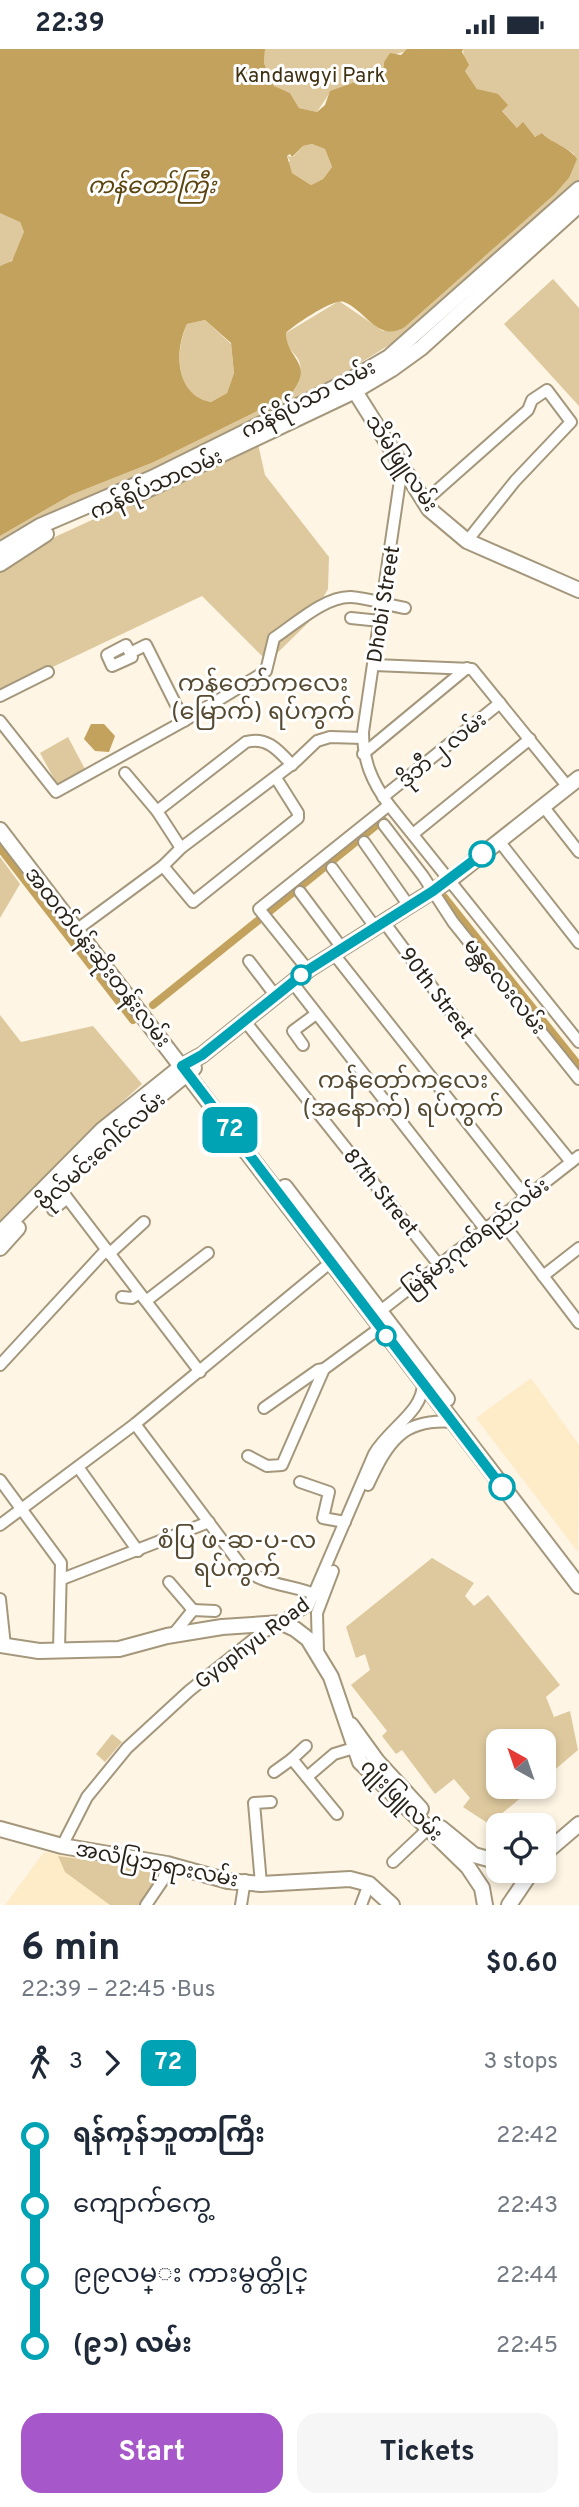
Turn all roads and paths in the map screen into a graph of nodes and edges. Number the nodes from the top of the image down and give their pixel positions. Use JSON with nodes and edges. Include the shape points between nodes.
{"nodes":[{"id":1,"x":579,"y":189,"type":"edge"},
{"id":2,"x":579,"y":205,"type":"edge"},
{"id":3,"x":351,"y":386,"type":"junction"},
{"id":4,"x":402,"y":467,"type":"junction"},
{"id":5,"x":424,"y":502,"type":"junction"},
{"id":6,"x":467,"y":541,"type":"junction"},
{"id":7,"x":0,"y":550,"type":"edge"},
{"id":8,"x":0,"y":563,"type":"edge"},
{"id":9,"x":579,"y":590,"type":"edge"},
{"id":10,"x":383,"y":605,"type":"junction"},
{"id":11,"x":405,"y":608,"type":"dead end"},
{"id":12,"x":351,"y":618,"type":"dead end"},
{"id":13,"x":380,"y":621,"type":"junction"},
{"id":14,"x":130,"y":653,"type":"dead end"},
{"id":15,"x":374,"y":665,"type":"junction"},
{"id":16,"x":470,"y":668,"type":"junction"},
{"id":17,"x":48,"y":672,"type":"dead end"},
{"id":18,"x":0,"y":696,"type":"edge"},
{"id":19,"x":500,"y":703,"type":"junction"},
{"id":20,"x":0,"y":720,"type":"edge"},
{"id":21,"x":184,"y":721,"type":"junction"},
{"id":22,"x":363,"y":738,"type":"junction"},
{"id":23,"x":530,"y":739,"type":"junction"},
{"id":24,"x":363,"y":754,"type":"junction"},
{"id":25,"x":292,"y":765,"type":"junction"},
{"id":26,"x":125,"y":773,"type":"dead end"},
{"id":27,"x":276,"y":778,"type":"junction"},
{"id":28,"x":573,"y":782,"type":"edge"},
{"id":29,"x":386,"y":801,"type":"junction"},
{"id":30,"x":543,"y":806,"type":"junction"},
{"id":31,"x":157,"y":811,"type":"junction"},
{"id":32,"x":0,"y":817,"type":"edge"},
{"id":33,"x":384,"y":825,"type":"dead end"},
{"id":34,"x":6,"y":833,"type":"edge"},
{"id":35,"x":413,"y":834,"type":"junction"},
{"id":36,"x":499,"y":841,"type":"junction"},
{"id":37,"x":364,"y":842,"type":"dead end"},
{"id":38,"x":181,"y":848,"type":"junction"},
{"id":39,"x":579,"y":852,"type":"edge"},
{"id":40,"x":163,"y":866,"type":"junction"},
{"id":41,"x":332,"y":868,"type":"dead end"},
{"id":42,"x":450,"y":880,"type":"junction"},
{"id":43,"x":433,"y":891,"type":"junction"},
{"id":44,"x":300,"y":893,"type":"dead end"},
{"id":45,"x":410,"y":906,"type":"junction"},
{"id":46,"x":379,"y":924,"type":"junction"},
{"id":47,"x":80,"y":927,"type":"junction"},
{"id":48,"x":579,"y":943,"type":"edge"},
{"id":49,"x":337,"y":951,"type":"junction"},
{"id":50,"x":249,"y":961,"type":"dead end"},
{"id":51,"x":308,"y":970,"type":"junction"},
{"id":52,"x":292,"y":982,"type":"junction"},
{"id":53,"x":275,"y":995,"type":"junction"},
{"id":54,"x":316,"y":1014,"type":"junction"},
{"id":55,"x":244,"y":1020,"type":"junction"},
{"id":56,"x":579,"y":1042,"type":"edge"},
{"id":57,"x":303,"y":1045,"type":"dead end"},
{"id":58,"x":188,"y":1068,"type":"junction"},
{"id":59,"x":579,"y":1079,"type":"edge"},
{"id":60,"x":575,"y":1159,"type":"edge"},
{"id":61,"x":53,"y":1187,"type":"junction"},
{"id":62,"x":526,"y":1197,"type":"junction"},
{"id":63,"x":67,"y":1198,"type":"junction"},
{"id":64,"x":54,"y":1210,"type":"dead end"},
{"id":65,"x":301,"y":1215,"type":"junction"},
{"id":66,"x":499,"y":1218,"type":"junction"},
{"id":67,"x":144,"y":1222,"type":"dead end"},
{"id":68,"x":3,"y":1225,"type":"edge"},
{"id":69,"x":485,"y":1229,"type":"junction"},
{"id":70,"x":0,"y":1248,"type":"edge"},
{"id":71,"x":579,"y":1248,"type":"edge"},
{"id":72,"x":108,"y":1252,"type":"junction"},
{"id":73,"x":208,"y":1253,"type":"dead end"},
{"id":74,"x":331,"y":1262,"type":"junction"},
{"id":75,"x":439,"y":1265,"type":"junction"},
{"id":76,"x":543,"y":1276,"type":"junction"},
{"id":77,"x":122,"y":1297,"type":"dead end"},
{"id":78,"x":142,"y":1297,"type":"junction"},
{"id":79,"x":378,"y":1319,"type":"junction"},
{"id":80,"x":579,"y":1323,"type":"edge"},
{"id":81,"x":0,"y":1365,"type":"edge"},
{"id":82,"x":324,"y":1369,"type":"junction"},
{"id":83,"x":200,"y":1372,"type":"junction"},
{"id":84,"x":423,"y":1383,"type":"junction"},
{"id":85,"x":264,"y":1408,"type":"dead end"},
{"id":86,"x":453,"y":1422,"type":"junction"},
{"id":87,"x":135,"y":1424,"type":"junction"},
{"id":88,"x":248,"y":1456,"type":"dead end"},
{"id":89,"x":78,"y":1467,"type":"junction"},
{"id":90,"x":0,"y":1480,"type":"edge"},
{"id":91,"x":300,"y":1482,"type":"dead end"},
{"id":92,"x":20,"y":1508,"type":"junction"},
{"id":93,"x":209,"y":1522,"type":"junction"},
{"id":94,"x":345,"y":1522,"type":"junction"},
{"id":95,"x":0,"y":1525,"type":"edge"},
{"id":96,"x":138,"y":1551,"type":"junction"},
{"id":97,"x":573,"y":1573,"type":"edge"},
{"id":98,"x":62,"y":1579,"type":"junction"},
{"id":99,"x":170,"y":1582,"type":"dead end"},
{"id":100,"x":579,"y":1586,"type":"edge"},
{"id":101,"x":579,"y":1594,"type":"edge"},
{"id":102,"x":319,"y":1596,"type":"junction"},
{"id":103,"x":0,"y":1599,"type":"edge"},
{"id":104,"x":193,"y":1610,"type":"junction"},
{"id":105,"x":215,"y":1611,"type":"dead end"},
{"id":106,"x":282,"y":1623,"type":"junction"},
{"id":107,"x":172,"y":1636,"type":"junction"},
{"id":108,"x":2,"y":1646,"type":"edge"},
{"id":109,"x":59,"y":1650,"type":"junction"},
{"id":110,"x":318,"y":1653,"type":"junction"},
{"id":111,"x":341,"y":1711,"type":"junction"},
{"id":112,"x":306,"y":1746,"type":"dead end"},
{"id":113,"x":354,"y":1748,"type":"junction"},
{"id":114,"x":292,"y":1759,"type":"junction"},
{"id":115,"x":274,"y":1772,"type":"dead end"},
{"id":116,"x":307,"y":1777,"type":"junction"},
{"id":117,"x":271,"y":1802,"type":"dead end"},
{"id":118,"x":337,"y":1814,"type":"dead end"},
{"id":119,"x":579,"y":1824,"type":"edge"},
{"id":120,"x":429,"y":1828,"type":"junction"},
{"id":121,"x":0,"y":1829,"type":"edge"},
{"id":122,"x":556,"y":1843,"type":"edge"},
{"id":123,"x":62,"y":1846,"type":"junction"},
{"id":124,"x":486,"y":1858,"type":"edge"},
{"id":125,"x":393,"y":1862,"type":"dead end"},
{"id":126,"x":167,"y":1864,"type":"junction"},
{"id":127,"x":245,"y":1880,"type":"junction"},
{"id":128,"x":524,"y":1883,"type":"edge"},
{"id":129,"x":261,"y":1884,"type":"junction"},
{"id":130,"x":369,"y":1884,"type":"junction"},
{"id":131,"x":146,"y":1905,"type":"edge"},
{"id":132,"x":241,"y":1905,"type":"edge"},
{"id":133,"x":361,"y":1905,"type":"edge"},
{"id":134,"x":392,"y":1905,"type":"edge"},
{"id":135,"x":485,"y":1905,"type":"edge"},
{"id":136,"x":509,"y":1905,"type":"edge"}],
"edges":[{"from":1,"to":3,"type":"main road","name":"ကန်ရိပ်သာ လမ်း","via":[[411,339]]},
{"from":2,"to":3,"type":"main road","name":"ကန်ရိပ်သာလမ်း","via":[[421,348]]},
{"from":3,"to":4,"type":"main road","name":"သိမ်ဖြူလမ်း"},
{"from":3,"to":7,"type":"main road","name":"ကန်ရိပ်သာ လမ်း","via":[[40,526]]},
{"from":3,"to":8,"type":"main road","name":"ကန်ရိပ်သာလမ်း","via":[[157,487],[61,525]]},
{"from":4,"to":5,"type":"main road","name":"သိမ်ဖြူလမ်း"},
{"from":4,"to":10,"type":"street","name":"Dhobi Street"},
{"from":5,"to":6,"type":"main road","name":"သိမ်ဖြူလမ်း"},
{"from":5,"to":6,"type":"street","via":[[547,390],[572,422],[515,481]]},
{"from":6,"to":9,"type":"main road","name":"သိမ်ဖြူလမ်း"},
{"from":10,"to":11,"type":"street"},
{"from":10,"to":13,"type":"street","name":"Dhobi Street"},
{"from":10,"to":21,"type":"street","via":[[342,598],[307,616],[274,638],[266,671]]},
{"from":12,"to":13,"type":"street"},
{"from":13,"to":15,"type":"street","name":"Dhobi Street"},
{"from":14,"to":21,"type":"street","via":[[146,645]]},
{"from":15,"to":16,"type":"street"},
{"from":15,"to":22,"type":"street","name":"Dhobi Street"},
{"from":16,"to":19,"type":"street"},
{"from":16,"to":24,"type":"street"},
{"from":17,"to":18,"type":"street"},
{"from":19,"to":23,"type":"street"},
{"from":19,"to":29,"type":"street","name":"ဒိုဘီ ၂ လမ်း"},
{"from":20,"to":21,"type":"street","via":[[56,792]]},
{"from":22,"to":24,"type":"street","name":"Dhobi Street"},
{"from":22,"to":25,"type":"street","via":[[317,741]]},
{"from":23,"to":28,"type":"street"},
{"from":23,"to":35,"type":"street"},
{"from":24,"to":29,"type":"street","name":"Dhobi Street"},
{"from":25,"to":27,"type":"street"},
{"from":25,"to":31,"type":"street","via":[[268,743],[247,742]]},
{"from":26,"to":31,"type":"street"},
{"from":27,"to":38,"type":"street"},
{"from":27,"to":40,"type":"street","via":[[298,818],[193,902]]},
{"from":28,"to":30,"type":"main road"},
{"from":29,"to":35,"type":"street","name":"Dhobi Street"},
{"from":29,"to":51,"type":"street","name":"ဒိုဘီ ၂ လမ်း","via":[[259,909]]},
{"from":30,"to":36,"type":"main road"},
{"from":30,"to":39,"type":"street"},
{"from":31,"to":38,"type":"street"},
{"from":32,"to":34,"type":"main road","name":"အထက်ပန်းဆိုးတန်းလမ်း"},
{"from":33,"to":43,"type":"street","name":"မန္တလေးလမ်း"},
{"from":34,"to":47,"type":"main road","name":"အထက်ပန်းဆိုးတန်းလမ်း"},
{"from":35,"to":42,"type":"street","name":"Dhobi Street"},
{"from":36,"to":42,"type":"main road"},
{"from":36,"to":48,"type":"street"},
{"from":37,"to":45,"type":"street"},
{"from":38,"to":40,"type":"street"},
{"from":40,"to":47,"type":"street"},
{"from":41,"to":46,"type":"street","name":"90th Street"},
{"from":42,"to":43,"type":"main road"},
{"from":42,"to":56,"type":"street","name":"မန္တလေးလမ်း"},
{"from":43,"to":45,"type":"main road"},
{"from":43,"to":59,"type":"street","name":"မန္တလေးလမ်း"},
{"from":44,"to":49,"type":"street"},
{"from":45,"to":46,"type":"main road"},
{"from":46,"to":49,"type":"main road"},
{"from":46,"to":60,"type":"street","name":"90th Street"},
{"from":47,"to":58,"type":"main road","name":"အထက်ပန်းဆိုးတန်းလမ်း"},
{"from":49,"to":51,"type":"main road"},
{"from":49,"to":62,"type":"street"},
{"from":50,"to":53,"type":"street"},
{"from":51,"to":52,"type":"main road"},
{"from":52,"to":53,"type":"main road"},
{"from":52,"to":54,"type":"street"},
{"from":53,"to":55,"type":"main road"},
{"from":54,"to":57,"type":"street","via":[[293,1031]]},
{"from":54,"to":69,"type":"street"},
{"from":55,"to":58,"type":"main road"},
{"from":55,"to":75,"type":"street","name":"87th Street"},
{"from":58,"to":61,"type":"main road","name":"ဗိုလ်မင်းဂေါင်လမ်း"},
{"from":58,"to":61,"type":"main road","name":"ဗိုလ်မင်းဂေါင်လမ်း","via":[[102,1130]]},
{"from":58,"to":65,"type":"main road","name":"အထက်ပန်းဆိုးတန်းလမ်း"},
{"from":60,"to":62,"type":"street","name":"မြန်မာ့ဂုဏ်ရည်လမ်း"},
{"from":61,"to":63,"type":"street"},
{"from":61,"to":68,"type":"main road"},
{"from":61,"to":70,"type":"main road","name":"ဗိုလ်မင်းဂေါင်လမ်း"},
{"from":62,"to":66,"type":"street","name":"မြန်မာ့ဂုဏ်ရည်လမ်း"},
{"from":63,"to":64,"type":"street"},
{"from":63,"to":72,"type":"street"},
{"from":65,"to":74,"type":"main road","name":"အထက်ပန်းဆိုးတန်းလမ်း"},
{"from":65,"to":79,"type":"main road","name":"အထက်ပန်းဆိုးတန်းလမ်း"},
{"from":66,"to":69,"type":"street","name":"မြန်မာ့ဂုဏ်ရည်လမ်း"},
{"from":66,"to":76,"type":"street"},
{"from":67,"to":72,"type":"street"},
{"from":69,"to":75,"type":"street","name":"မြန်မာ့ဂုဏ်ရည်လမ်း"},
{"from":71,"to":76,"type":"street"},
{"from":72,"to":78,"type":"street"},
{"from":72,"to":81,"type":"street"},
{"from":73,"to":78,"type":"street"},
{"from":74,"to":79,"type":"main road","name":"အထက်ပန်းဆိုးတန်းလမ်း"},
{"from":74,"to":83,"type":"street"},
{"from":75,"to":79,"type":"street","name":"မြန်မာ့ဂုဏ်ရည်လမ်း"},
{"from":76,"to":80,"type":"street"},
{"from":77,"to":78,"type":"street"},
{"from":78,"to":83,"type":"street"},
{"from":79,"to":82,"type":"street","name":"မြန်မာ့ဂုဏ်ရည်လမ်း"},
{"from":79,"to":84,"type":"main road","name":"အထက်ပန်းဆိုးတန်းလမ်း"},
{"from":79,"to":97,"type":"main road","name":"အထက်ပန်းဆိုးတန်းလမ်း"},
{"from":82,"to":85,"type":"street","name":"မြန်မာ့ဂုဏ်ရည်လမ်း"},
{"from":82,"to":88,"type":"street","via":[[282,1465],[267,1467]]},
{"from":83,"to":87,"type":"street"},
{"from":84,"to":86,"type":"main road","name":"အထက်ပန်းဆိုးတန်းလမ်း"},
{"from":84,"to":94,"type":"street","name":"Gyophyu Road","via":[[418,1407],[384,1436]]},
{"from":86,"to":97,"type":"main road","name":"အထက်ပန်းဆိုးတန်းလမ်း"},
{"from":86,"to":102,"type":"street","name":"Gyophyu Road","via":[[421,1422],[390,1442]]},
{"from":87,"to":89,"type":"street"},
{"from":87,"to":93,"type":"street"},
{"from":89,"to":92,"type":"street"},
{"from":89,"to":96,"type":"street"},
{"from":90,"to":92,"type":"street"},
{"from":91,"to":94,"type":"street","via":[[329,1492],[323,1518]]},
{"from":92,"to":95,"type":"street"},
{"from":92,"to":98,"type":"street","via":[[61,1563]]},
{"from":93,"to":96,"type":"street"},
{"from":93,"to":102,"type":"street","via":[[243,1568],[256,1578]]},
{"from":94,"to":102,"type":"street","name":"Gyophyu Road"},
{"from":96,"to":98,"type":"street"},
{"from":97,"to":100,"type":"main road","name":"အထက်ပန်းဆိုးတန်းလမ်း"},
{"from":97,"to":101,"type":"main road"},
{"from":98,"to":109,"type":"street"},
{"from":99,"to":104,"type":"street"},
{"from":102,"to":106,"type":"street","name":"Gyophyu Road"},
{"from":102,"to":110,"type":"street","name":"Gyophyu Road"},
{"from":103,"to":108,"type":"street"},
{"from":104,"to":105,"type":"street"},
{"from":104,"to":107,"type":"street"},
{"from":106,"to":107,"type":"main road"},
{"from":106,"to":110,"type":"main road","name":"ဂျိုးဖြူလမ်း","via":[[301,1634]]},
{"from":106,"to":123,"type":"street","name":"Gyophyu Road","via":[[259,1635],[189,1691],[127,1748],[87,1797]]},
{"from":107,"to":109,"type":"main road","via":[[119,1650]]},
{"from":108,"to":109,"type":"main road"},
{"from":110,"to":111,"type":"main road","name":"ဂျိုးဖြူလမ်း"},
{"from":111,"to":113,"type":"main road","name":"ဂျိုးဖြူလမ်း"},
{"from":111,"to":124,"type":"main road","via":[[377,1761],[432,1821],[474,1855]]},
{"from":112,"to":114,"type":"street"},
{"from":113,"to":116,"type":"street","via":[[334,1754]]},
{"from":113,"to":120,"type":"main road","name":"ဂျိုးဖြူလမ်း","via":[[373,1776]]},
{"from":114,"to":115,"type":"street"},
{"from":114,"to":116,"type":"street"},
{"from":116,"to":118,"type":"street"},
{"from":117,"to":129,"type":"street","via":[[254,1803]]},
{"from":119,"to":122,"type":"main road"},
{"from":120,"to":125,"type":"street"},
{"from":120,"to":135,"type":"main road","name":"ဂျိုးဖြူလမ်း","via":[[477,1878]]},
{"from":121,"to":123,"type":"main road","name":"အလံပြဘုရားလမ်း"},
{"from":123,"to":126,"type":"main road","name":"အလံပြဘုရားလမ်း"},
{"from":126,"to":127,"type":"main road","name":"အလံပြဘုရားလမ်း","via":[[228,1881]]},
{"from":126,"to":131,"type":"street","via":[[163,1880]]},
{"from":127,"to":129,"type":"main road","name":"အလံပြဘုရားလမ်း"},
{"from":127,"to":132,"type":"street"},
{"from":128,"to":136,"type":"main road"},
{"from":129,"to":130,"type":"main road","name":"အလံပြဘုရားလမ်း","via":[[350,1879]]},
{"from":130,"to":133,"type":"street"},
{"from":130,"to":134,"type":"main road"}]}
